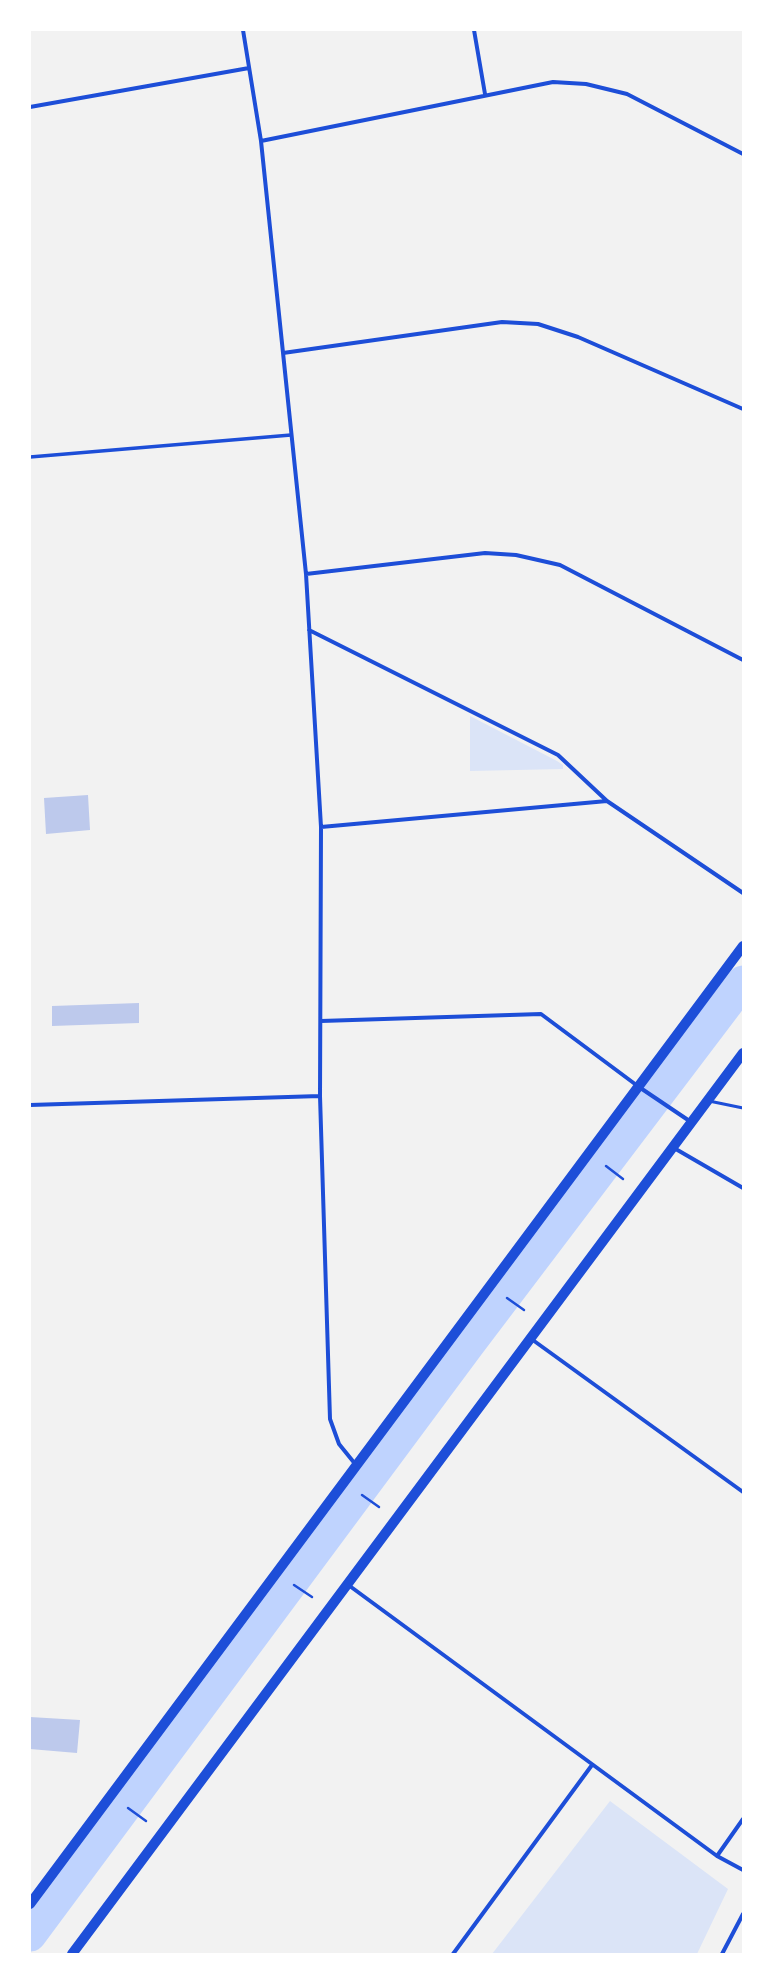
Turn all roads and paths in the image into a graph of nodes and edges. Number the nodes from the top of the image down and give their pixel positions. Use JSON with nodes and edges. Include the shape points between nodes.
{"nodes":[{"id":1,"x":243,"y":30,"type":"edge"},
{"id":2,"x":474,"y":30,"type":"edge"},
{"id":3,"x":250,"y":68,"type":"junction"},
{"id":4,"x":485,"y":94,"type":"junction"},
{"id":5,"x":30,"y":107,"type":"edge"},
{"id":6,"x":261,"y":140,"type":"junction"},
{"id":7,"x":743,"y":154,"type":"edge"},
{"id":8,"x":283,"y":353,"type":"junction"},
{"id":9,"x":743,"y":409,"type":"edge"},
{"id":10,"x":291,"y":435,"type":"junction"},
{"id":11,"x":30,"y":457,"type":"edge"},
{"id":12,"x":306,"y":574,"type":"junction"},
{"id":13,"x":309,"y":630,"type":"junction"},
{"id":14,"x":743,"y":660,"type":"edge"},
{"id":15,"x":607,"y":801,"type":"junction"},
{"id":16,"x":321,"y":827,"type":"junction"},
{"id":17,"x":743,"y":893,"type":"edge"},
{"id":18,"x":743,"y":946,"type":"edge"},
{"id":19,"x":321,"y":1021,"type":"junction"},
{"id":20,"x":743,"y":1053,"type":"edge"},
{"id":21,"x":640,"y":1088,"type":"junction"},
{"id":22,"x":320,"y":1096,"type":"junction"},
{"id":23,"x":707,"y":1101,"type":"junction"},
{"id":24,"x":30,"y":1104,"type":"edge"},
{"id":25,"x":743,"y":1108,"type":"edge"},
{"id":26,"x":690,"y":1122,"type":"junction"},
{"id":27,"x":672,"y":1146,"type":"junction"},
{"id":28,"x":742,"y":1187,"type":"edge"},
{"id":29,"x":504,"y":1296,"type":"dead end"},
{"id":30,"x":528,"y":1313,"type":"dead end"},
{"id":31,"x":530,"y":1338,"type":"junction"},
{"id":32,"x":356,"y":1465,"type":"junction"},
{"id":33,"x":358,"y":1492,"type":"dead end"},
{"id":34,"x":743,"y":1492,"type":"edge"},
{"id":35,"x":382,"y":1508,"type":"dead end"},
{"id":36,"x":290,"y":1582,"type":"dead end"},
{"id":37,"x":347,"y":1584,"type":"junction"},
{"id":38,"x":314,"y":1599,"type":"dead end"},
{"id":39,"x":592,"y":1765,"type":"junction"},
{"id":40,"x":124,"y":1805,"type":"dead end"},
{"id":41,"x":743,"y":1819,"type":"edge"},
{"id":42,"x":148,"y":1822,"type":"dead end"},
{"id":43,"x":717,"y":1856,"type":"junction"},
{"id":44,"x":743,"y":1870,"type":"edge"},
{"id":45,"x":30,"y":1904,"type":"edge"},
{"id":46,"x":743,"y":1914,"type":"edge"},
{"id":47,"x":72,"y":1954,"type":"edge"},
{"id":48,"x":453,"y":1954,"type":"edge"},
{"id":49,"x":722,"y":1954,"type":"edge"}],
"edges":[{"from":1,"to":3,"type":"street"},
{"from":2,"to":4,"type":"street"},
{"from":3,"to":5,"type":"street"},
{"from":3,"to":6,"type":"street"},
{"from":4,"to":6,"type":"street"},
{"from":4,"to":7,"type":"street","via":[[553,82],[586,84],[627,94]]},
{"from":6,"to":8,"type":"street"},
{"from":8,"to":9,"type":"street","via":[[502,322],[538,324],[578,337]]},
{"from":8,"to":10,"type":"street"},
{"from":10,"to":11,"type":"street"},
{"from":10,"to":12,"type":"street"},
{"from":12,"to":13,"type":"street"},
{"from":12,"to":14,"type":"street","via":[[485,553],[516,555],[560,564]]},
{"from":13,"to":15,"type":"street","via":[[558,755]]},
{"from":13,"to":16,"type":"street"},
{"from":15,"to":16,"type":"street"},
{"from":15,"to":17,"type":"street"},
{"from":16,"to":19,"type":"street"},
{"from":18,"to":21,"type":"main road"},
{"from":19,"to":21,"type":"street","via":[[541,1014]]},
{"from":19,"to":22,"type":"street"},
{"from":20,"to":23,"type":"main road"},
{"from":21,"to":26,"type":"street"},
{"from":21,"to":32,"type":"main road"},
{"from":22,"to":24,"type":"street"},
{"from":22,"to":32,"type":"street","via":[[330,1419],[339,1444]]},
{"from":23,"to":25,"type":"lane"},
{"from":23,"to":26,"type":"main road"},
{"from":26,"to":27,"type":"main road"},
{"from":27,"to":28,"type":"street"},
{"from":27,"to":31,"type":"main road"},
{"from":29,"to":30,"type":"path"},
{"from":31,"to":34,"type":"street"},
{"from":31,"to":37,"type":"main road"},
{"from":32,"to":45,"type":"main road"},
{"from":33,"to":35,"type":"path"},
{"from":36,"to":38,"type":"path"},
{"from":37,"to":39,"type":"street"},
{"from":37,"to":47,"type":"main road"},
{"from":39,"to":43,"type":"street"},
{"from":39,"to":48,"type":"street"},
{"from":40,"to":42,"type":"path"},
{"from":41,"to":43,"type":"street"},
{"from":43,"to":44,"type":"street"},
{"from":46,"to":49,"type":"street"}]}
